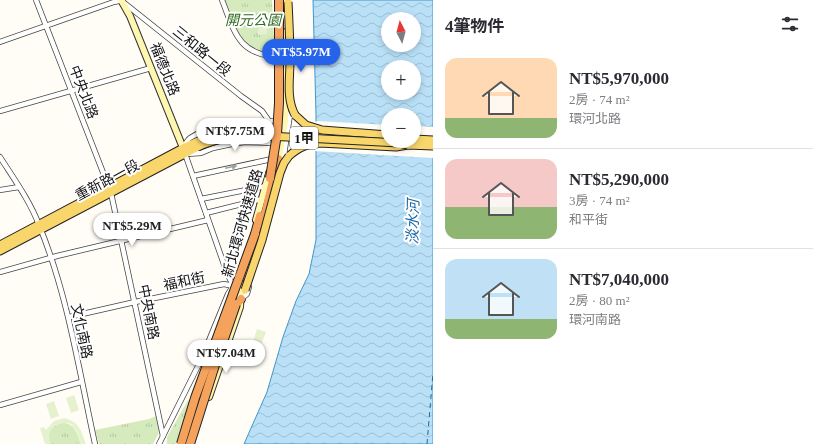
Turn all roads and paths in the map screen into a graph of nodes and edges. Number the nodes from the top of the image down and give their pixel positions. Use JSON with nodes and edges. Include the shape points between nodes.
{"nodes":[{"id":1,"x":36,"y":0,"type":"edge"},
{"id":2,"x":122,"y":0,"type":"edge"},
{"id":3,"x":222,"y":0,"type":"edge"},
{"id":4,"x":278,"y":0,"type":"edge"},
{"id":5,"x":287,"y":0,"type":"edge"},
{"id":6,"x":46,"y":26,"type":"junction"},
{"id":7,"x":0,"y":42,"type":"edge"},
{"id":8,"x":278,"y":57,"type":"junction"},
{"id":9,"x":151,"y":68,"type":"junction"},
{"id":10,"x":71,"y":91,"type":"junction"},
{"id":11,"x":0,"y":111,"type":"edge"},
{"id":12,"x":269,"y":121,"type":"junction"},
{"id":13,"x":277,"y":121,"type":"junction"},
{"id":14,"x":285,"y":121,"type":"junction"},
{"id":15,"x":288,"y":130,"type":"junction"},
{"id":16,"x":381,"y":134,"type":"edge"},
{"id":17,"x":381,"y":139,"type":"edge"},
{"id":18,"x":421,"y":139,"type":"edge"},
{"id":19,"x":433,"y":140,"type":"edge"},
{"id":20,"x":381,"y":142,"type":"edge"},
{"id":21,"x":201,"y":143,"type":"junction"},
{"id":22,"x":271,"y":143,"type":"junction"},
{"id":23,"x":284,"y":144,"type":"junction"},
{"id":24,"x":381,"y":146,"type":"edge"},
{"id":25,"x":421,"y":146,"type":"edge"},
{"id":26,"x":433,"y":146,"type":"edge"},
{"id":27,"x":185,"y":151,"type":"junction"},
{"id":28,"x":0,"y":157,"type":"edge"},
{"id":29,"x":275,"y":159,"type":"junction"},
{"id":30,"x":2,"y":165,"type":"edge"},
{"id":31,"x":193,"y":176,"type":"junction"},
{"id":32,"x":266,"y":186,"type":"junction"},
{"id":33,"x":19,"y":187,"type":"junction"},
{"id":34,"x":0,"y":190,"type":"edge"},
{"id":35,"x":110,"y":190,"type":"junction"},
{"id":36,"x":201,"y":199,"type":"junction"},
{"id":37,"x":262,"y":199,"type":"junction"},
{"id":38,"x":206,"y":213,"type":"junction"},
{"id":39,"x":208,"y":220,"type":"junction"},
{"id":40,"x":40,"y":227,"type":"junction"},
{"id":41,"x":122,"y":241,"type":"junction"},
{"id":42,"x":0,"y":245,"type":"edge"},
{"id":43,"x":0,"y":251,"type":"edge"},
{"id":44,"x":51,"y":259,"type":"junction"},
{"id":45,"x":0,"y":272,"type":"edge"},
{"id":46,"x":233,"y":286,"type":"junction"},
{"id":47,"x":241,"y":299,"type":"junction"},
{"id":48,"x":135,"y":302,"type":"junction"},
{"id":49,"x":69,"y":317,"type":"junction"},
{"id":50,"x":81,"y":382,"type":"junction"},
{"id":51,"x":0,"y":405,"type":"edge"},
{"id":52,"x":164,"y":436,"type":"junction"},
{"id":53,"x":95,"y":444,"type":"edge"},
{"id":54,"x":159,"y":444,"type":"edge"},
{"id":55,"x":183,"y":444,"type":"edge"},
{"id":56,"x":191,"y":444,"type":"edge"}],
"edges":[{"from":1,"to":6,"type":"street","name":"中央北路"},
{"from":2,"to":6,"type":"street"},
{"from":2,"to":9,"type":"street","name":"福德北路"},
{"from":2,"to":12,"type":"street","name":"三和路一段","via":[[262,111]]},
{"from":3,"to":8,"type":"street","via":[[233,29],[244,44],[260,54]]},
{"from":4,"to":8,"type":"street"},
{"from":4,"to":55,"type":"highway","name":"新北環河快速道路","bridge":true,"via":[[279,111],[270,178],[255,234],[195,398]]},
{"from":5,"to":14,"type":"street"},
{"from":5,"to":15,"type":"street","via":[[293,70]]},
{"from":5,"to":16,"type":"main road","bridge":true,"via":[[289,97],[295,115],[306,125],[322,130]]},
{"from":5,"to":29,"type":"highway","name":"新北環河快速道路","via":[[283,120]]},
{"from":6,"to":7,"type":"street"},
{"from":6,"to":10,"type":"street","name":"中央北路"},
{"from":8,"to":13,"type":"street"},
{"from":9,"to":10,"type":"street"},
{"from":9,"to":27,"type":"street","name":"福德北路"},
{"from":10,"to":11,"type":"street"},
{"from":10,"to":35,"type":"street","name":"中央北路"},
{"from":12,"to":13,"type":"street","name":"重新路一段"},
{"from":12,"to":22,"type":"street"},
{"from":12,"to":27,"type":"street","name":"重新路一段","via":[[238,123],[204,131],[189,138]]},
{"from":13,"to":14,"type":"street","name":"重新路一段"},
{"from":13,"to":22,"type":"street"},
{"from":14,"to":15,"type":"street"},
{"from":14,"to":23,"type":"street"},
{"from":15,"to":23,"type":"street"},
{"from":17,"to":21,"type":"main road","number":"1甲","via":[[246,130],[224,133]]},
{"from":18,"to":19,"type":"main road"},
{"from":20,"to":21,"type":"main road","number":"1甲","bridge":true,"via":[[250,135]]},
{"from":21,"to":27,"type":"main road","name":"重新路一段","number":"1甲"},
{"from":22,"to":23,"type":"street","name":"重新路一段"},
{"from":22,"to":27,"type":"street","name":"重新路一段","via":[[245,142],[201,153]]},
{"from":22,"to":29,"type":"street"},
{"from":23,"to":47,"type":"street"},
{"from":24,"to":47,"type":"main road","bridge":true,"via":[[312,143],[300,147],[289,156],[280,173],[262,240]]},
{"from":25,"to":26,"type":"main road","number":"1甲"},
{"from":27,"to":31,"type":"street"},
{"from":27,"to":35,"type":"main road","name":"重新路一段","number":"1甲"},
{"from":28,"to":30,"type":"street","name":"文化南路"},
{"from":31,"to":29,"type":"street","one_way":true},
{"from":29,"to":32,"type":"street"},
{"from":29,"to":56,"type":"highway","name":"新北環河快速道路","bridge":true,"via":[[260,234]]},
{"from":30,"to":33,"type":"street","name":"文化南路"},
{"from":31,"to":36,"type":"street"},
{"from":32,"to":36,"type":"street"},
{"from":32,"to":37,"type":"street"},
{"from":33,"to":34,"type":"street"},
{"from":33,"to":40,"type":"street","name":"文化南路"},
{"from":35,"to":40,"type":"main road","name":"重新路一段","number":"1甲"},
{"from":35,"to":41,"type":"street","name":"中央南路"},
{"from":36,"to":38,"type":"street"},
{"from":37,"to":38,"type":"street"},
{"from":37,"to":46,"type":"street"},
{"from":38,"to":39,"type":"street"},
{"from":39,"to":41,"type":"street"},
{"from":39,"to":46,"type":"street"},
{"from":40,"to":42,"type":"main road","number":"1甲"},
{"from":40,"to":43,"type":"main road","number":"1甲"},
{"from":40,"to":44,"type":"street","name":"文化南路"},
{"from":41,"to":44,"type":"street"},
{"from":41,"to":48,"type":"street","name":"中央南路"},
{"from":44,"to":45,"type":"street"},
{"from":44,"to":49,"type":"street","name":"文化南路"},
{"from":46,"to":47,"type":"street"},
{"from":46,"to":48,"type":"street","name":"福和街","via":[[224,284]]},
{"from":46,"to":52,"type":"street"},
{"from":46,"to":55,"type":"street","via":[[233,296]]},
{"from":47,"to":55,"type":"highway","bridge":true,"via":[[235,306]]},
{"from":47,"to":56,"type":"street"},
{"from":48,"to":49,"type":"street","name":"福和街"},
{"from":48,"to":52,"type":"street","name":"中央南路"},
{"from":49,"to":50,"type":"street","name":"文化南路"},
{"from":50,"to":51,"type":"street"},
{"from":50,"to":53,"type":"street","name":"文化南路"},
{"from":52,"to":54,"type":"street"}]}
